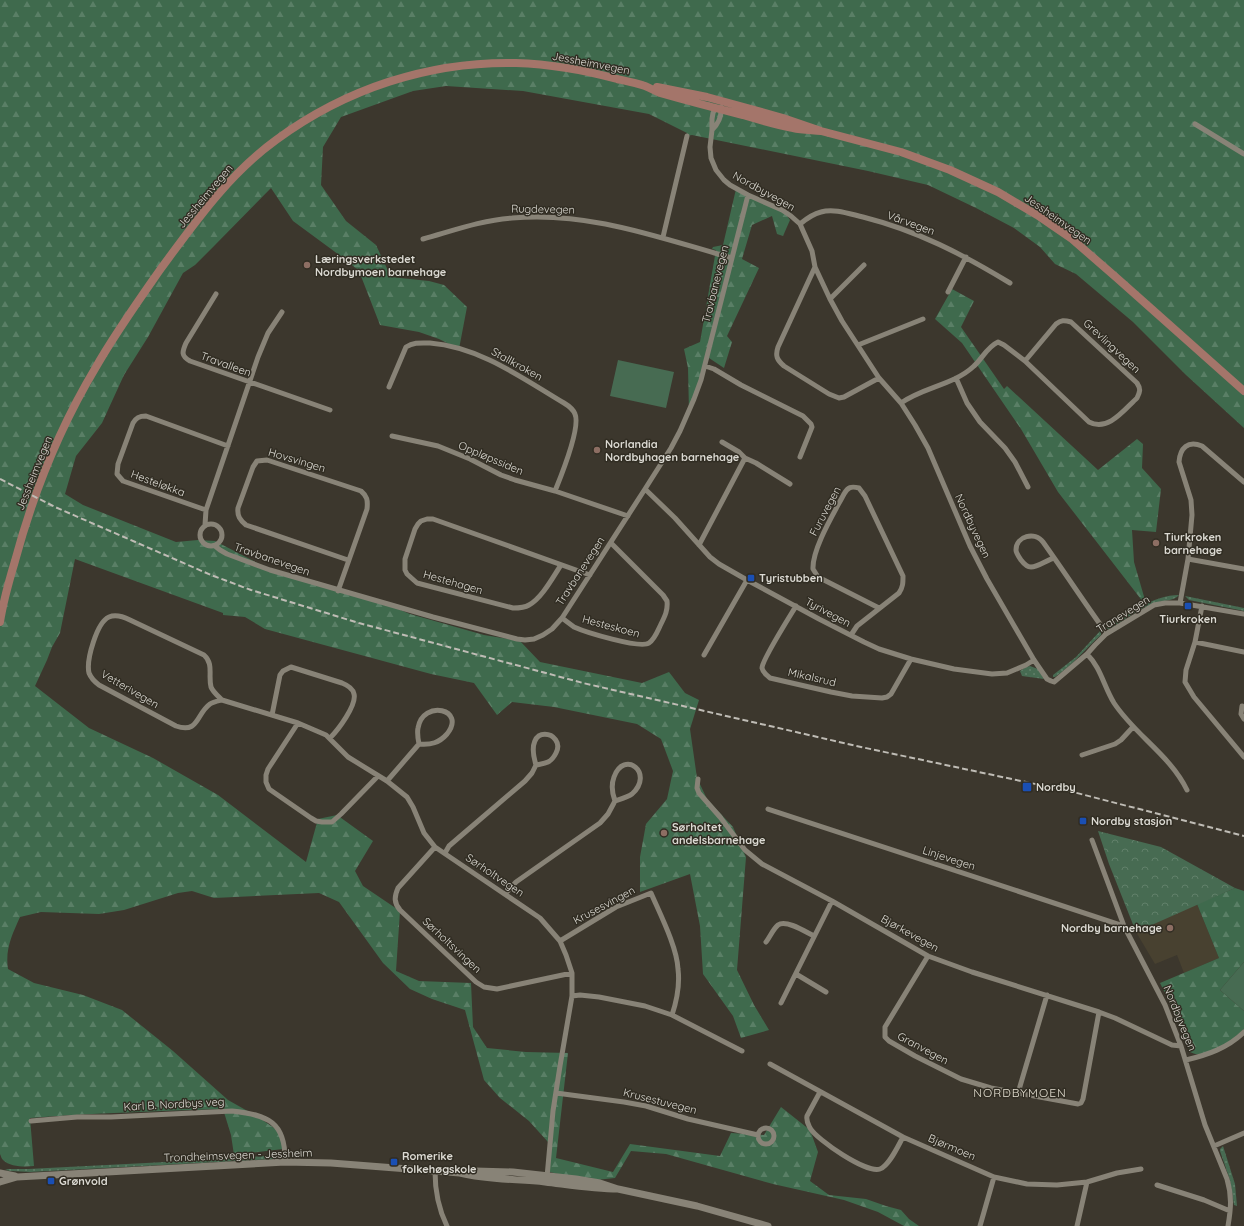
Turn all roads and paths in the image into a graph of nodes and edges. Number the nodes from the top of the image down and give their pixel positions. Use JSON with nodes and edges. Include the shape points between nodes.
{"nodes":[{"id":1,"x":644,"y":86,"type":"junction"},
{"id":2,"x":720,"y":101,"type":"junction"},
{"id":3,"x":718,"y":109,"type":"junction"},
{"id":4,"x":1195,"y":124,"type":"dead end"},
{"id":5,"x":821,"y":131,"type":"junction"},
{"id":6,"x":687,"y":136,"type":"dead end"},
{"id":7,"x":1244,"y":154,"type":"edge"},
{"id":8,"x":748,"y":195,"type":"junction"},
{"id":9,"x":800,"y":224,"type":"junction"},
{"id":10,"x":663,"y":237,"type":"junction"},
{"id":11,"x":423,"y":239,"type":"dead end"},
{"id":12,"x":966,"y":257,"type":"junction"},
{"id":13,"x":732,"y":258,"type":"junction"},
{"id":14,"x":864,"y":265,"type":"dead end"},
{"id":15,"x":815,"y":268,"type":"junction"},
{"id":16,"x":1010,"y":283,"type":"dead end"},
{"id":17,"x":948,"y":292,"type":"dead end"},
{"id":18,"x":216,"y":294,"type":"dead end"},
{"id":19,"x":830,"y":299,"type":"junction"},
{"id":20,"x":282,"y":312,"type":"dead end"},
{"id":21,"x":923,"y":319,"type":"dead end"},
{"id":22,"x":858,"y":345,"type":"junction"},
{"id":23,"x":1025,"y":361,"type":"junction"},
{"id":24,"x":705,"y":366,"type":"junction"},
{"id":25,"x":879,"y":378,"type":"junction"},
{"id":26,"x":956,"y":378,"type":"junction"},
{"id":27,"x":250,"y":383,"type":"junction"},
{"id":28,"x":390,"y":388,"type":"dead end"},
{"id":29,"x":1244,"y":391,"type":"edge"},
{"id":30,"x":901,"y":402,"type":"junction"},
{"id":31,"x":330,"y":410,"type":"dead end"},
{"id":32,"x":392,"y":436,"type":"dead end"},
{"id":33,"x":722,"y":442,"type":"dead end"},
{"id":34,"x":228,"y":446,"type":"junction"},
{"id":35,"x":800,"y":457,"type":"dead end"},
{"id":36,"x":745,"y":458,"type":"junction"},
{"id":37,"x":1244,"y":482,"type":"edge"},
{"id":38,"x":790,"y":484,"type":"dead end"},
{"id":39,"x":1028,"y":487,"type":"dead end"},
{"id":40,"x":645,"y":489,"type":"junction"},
{"id":41,"x":555,"y":491,"type":"junction"},
{"id":42,"x":206,"y":510,"type":"junction"},
{"id":43,"x":628,"y":516,"type":"junction"},
{"id":44,"x":205,"y":525,"type":"junction"},
{"id":45,"x":611,"y":543,"type":"junction"},
{"id":46,"x":698,"y":545,"type":"junction"},
{"id":47,"x":215,"y":546,"type":"junction"},
{"id":48,"x":1054,"y":558,"type":"junction"},
{"id":49,"x":348,"y":560,"type":"junction"},
{"id":50,"x":1188,"y":560,"type":"junction"},
{"id":51,"x":561,"y":565,"type":"junction"},
{"id":52,"x":1244,"y":569,"type":"edge"},
{"id":53,"x":590,"y":575,"type":"junction"},
{"id":54,"x":747,"y":580,"type":"junction"},
{"id":55,"x":338,"y":591,"type":"junction"},
{"id":56,"x":1180,"y":603,"type":"junction"},
{"id":57,"x":796,"y":606,"type":"junction"},
{"id":58,"x":1202,"y":606,"type":"junction"},
{"id":59,"x":879,"y":608,"type":"junction"},
{"id":60,"x":1244,"y":614,"type":"edge"},
{"id":61,"x":562,"y":618,"type":"junction"},
{"id":62,"x":0,"y":622,"type":"edge"},
{"id":63,"x":1106,"y":634,"type":"junction"},
{"id":64,"x":851,"y":635,"type":"junction"},
{"id":65,"x":1195,"y":642,"type":"junction"},
{"id":66,"x":1244,"y":652,"type":"edge"},
{"id":67,"x":1088,"y":654,"type":"junction"},
{"id":68,"x":704,"y":655,"type":"dead end"},
{"id":69,"x":910,"y":659,"type":"junction"},
{"id":70,"x":1034,"y":660,"type":"junction"},
{"id":71,"x":1050,"y":681,"type":"joint"},
{"id":72,"x":222,"y":700,"type":"junction"},
{"id":73,"x":1242,"y":706,"type":"dead end"},
{"id":74,"x":272,"y":715,"type":"junction"},
{"id":75,"x":1244,"y":718,"type":"edge"},
{"id":76,"x":298,"y":723,"type":"junction"},
{"id":77,"x":1133,"y":727,"type":"junction"},
{"id":78,"x":330,"y":738,"type":"junction"},
{"id":79,"x":419,"y":744,"type":"junction"},
{"id":80,"x":1082,"y":755,"type":"dead end"},
{"id":81,"x":1244,"y":757,"type":"edge"},
{"id":82,"x":536,"y":766,"type":"junction"},
{"id":83,"x":378,"y":776,"type":"junction"},
{"id":84,"x":698,"y":779,"type":"dead end"},
{"id":85,"x":387,"y":781,"type":"junction"},
{"id":86,"x":1187,"y":790,"type":"dead end"},
{"id":87,"x":615,"y":801,"type":"junction"},
{"id":88,"x":768,"y":809,"type":"dead end"},
{"id":89,"x":1092,"y":840,"type":"dead end"},
{"id":90,"x":435,"y":847,"type":"junction"},
{"id":91,"x":445,"y":853,"type":"junction"},
{"id":92,"x":506,"y":894,"type":"junction"},
{"id":93,"x":832,"y":901,"type":"junction"},
{"id":94,"x":1124,"y":926,"type":"junction"},
{"id":95,"x":814,"y":936,"type":"junction"},
{"id":96,"x":560,"y":941,"type":"junction"},
{"id":97,"x":766,"y":942,"type":"dead end"},
{"id":98,"x":928,"y":956,"type":"junction"},
{"id":99,"x":572,"y":973,"type":"junction"},
{"id":100,"x":796,"y":974,"type":"junction"},
{"id":101,"x":826,"y":992,"type":"dead end"},
{"id":102,"x":1047,"y":995,"type":"junction"},
{"id":103,"x":572,"y":996,"type":"junction"},
{"id":104,"x":781,"y":1003,"type":"dead end"},
{"id":105,"x":1099,"y":1012,"type":"junction"},
{"id":106,"x":672,"y":1015,"type":"junction"},
{"id":107,"x":1244,"y":1032,"type":"edge"},
{"id":108,"x":1181,"y":1046,"type":"junction"},
{"id":109,"x":742,"y":1052,"type":"dead end"},
{"id":110,"x":1186,"y":1060,"type":"junction"},
{"id":111,"x":770,"y":1064,"type":"dead end"},
{"id":112,"x":820,"y":1092,"type":"junction"},
{"id":113,"x":556,"y":1093,"type":"junction"},
{"id":114,"x":1018,"y":1093,"type":"junction"},
{"id":115,"x":31,"y":1121,"type":"dead end"},
{"id":116,"x":1244,"y":1133,"type":"edge"},
{"id":117,"x":758,"y":1135,"type":"dead end"},
{"id":118,"x":903,"y":1137,"type":"junction"},
{"id":119,"x":1214,"y":1146,"type":"junction"},
{"id":120,"x":285,"y":1162,"type":"junction"},
{"id":121,"x":1141,"y":1168,"type":"dead end"},
{"id":122,"x":435,"y":1171,"type":"junction"},
{"id":123,"x":0,"y":1173,"type":"edge"},
{"id":124,"x":994,"y":1176,"type":"junction"},
{"id":125,"x":17,"y":1177,"type":"junction"},
{"id":126,"x":546,"y":1179,"type":"junction"},
{"id":127,"x":0,"y":1182,"type":"edge"},
{"id":128,"x":1086,"y":1182,"type":"junction"},
{"id":129,"x":1157,"y":1185,"type":"dead end"},
{"id":130,"x":1230,"y":1211,"type":"junction"},
{"id":131,"x":447,"y":1226,"type":"edge"},
{"id":132,"x":768,"y":1226,"type":"edge"},
{"id":133,"x":980,"y":1226,"type":"edge"},
{"id":134,"x":1077,"y":1226,"type":"edge"},
{"id":135,"x":1228,"y":1226,"type":"edge"}],
"edges":[{"from":1,"to":2,"type":"main road","name":"Jessheimvegen"},
{"from":1,"to":3,"type":"main road","name":"Jessheimvegen"},
{"from":1,"to":62,"type":"main road","name":"Jessheimvegen","via":[[547,65],[491,63],[444,68],[406,76],[347,98],[310,117],[257,154],[233,176],[201,214],[127,317],[77,400],[35,496],[12,569]]},
{"from":2,"to":3,"type":"street","name":"Nordbyvegen"},
{"from":2,"to":5,"type":"main road","name":"Jessheimvegen"},
{"from":3,"to":5,"type":"main road","name":"Jessheimvegen","via":[[795,128]]},
{"from":3,"to":8,"type":"street","name":"Nordbyvegen","via":[[712,119],[710,153],[713,164],[724,180]]},
{"from":4,"to":7,"type":"street"},
{"from":5,"to":29,"type":"main road","name":"Jessheimvegen","via":[[901,152],[950,170],[998,192],[1037,215],[1072,239]]},
{"from":6,"to":10,"type":"street"},
{"from":8,"to":9,"type":"street","name":"Nordbyvegen","via":[[782,210]]},
{"from":8,"to":13,"type":"street","name":"Travbanevegen"},
{"from":9,"to":12,"type":"street","name":"Vårvegen","via":[[821,212],[844,212],[900,228]]},
{"from":9,"to":15,"type":"street","name":"Nordbyvegen","via":[[812,251]]},
{"from":10,"to":11,"type":"street","name":"Rugdevegen","via":[[588,220],[528,217],[492,220]]},
{"from":10,"to":13,"type":"street","name":"Rugdevegen"},
{"from":12,"to":16,"type":"street","name":"Vårvegen"},
{"from":12,"to":17,"type":"street"},
{"from":13,"to":24,"type":"street","name":"Travbanevegen"},
{"from":14,"to":19,"type":"street"},
{"from":15,"to":19,"type":"street","name":"Nordbyvegen"},
{"from":15,"to":25,"type":"street","via":[[776,352],[779,362],[839,398]]},
{"from":18,"to":27,"type":"street","name":"Travalleen","via":[[186,343],[183,354],[190,362]]},
{"from":19,"to":22,"type":"street","name":"Nordbyvegen"},
{"from":20,"to":27,"type":"street","via":[[268,333]]},
{"from":21,"to":22,"type":"street"},
{"from":22,"to":25,"type":"street","name":"Nordbyvegen"},
{"from":23,"to":23,"type":"street","name":"Grevlingvegen","via":[[1094,424],[1109,423],[1140,393],[1137,383],[1071,322],[1064,320],[1056,324]]},
{"from":23,"to":26,"type":"street","name":"Grevlingvegen","via":[[998,342],[989,348],[973,367]]},
{"from":24,"to":35,"type":"street","via":[[803,416],[812,427]]},
{"from":24,"to":40,"type":"street","name":"Travbanevegen","via":[[680,431]]},
{"from":25,"to":30,"type":"street","name":"Nordbyvegen"},
{"from":26,"to":30,"type":"street"},
{"from":26,"to":39,"type":"street","via":[[967,403],[980,422],[1005,448]]},
{"from":27,"to":31,"type":"street","name":"Travalleen"},
{"from":27,"to":34,"type":"street"},
{"from":28,"to":41,"type":"street","name":"Stallkroken","via":[[406,347],[412,343],[440,344],[473,352],[495,362],[564,403],[575,413],[576,419],[567,460]]},
{"from":30,"to":70,"type":"street","name":"Nordbyvegen","via":[[928,448],[970,546]]},
{"from":32,"to":41,"type":"street","name":"Oppløpssiden","via":[[438,446],[515,480]]},
{"from":33,"to":36,"type":"street"},
{"from":34,"to":42,"type":"street"},
{"from":34,"to":42,"type":"street","name":"Hesteløkka","via":[[141,416],[133,423],[118,464],[118,474],[123,481]]},
{"from":36,"to":38,"type":"street"},
{"from":36,"to":46,"type":"street"},
{"from":37,"to":50,"type":"street","via":[[1202,446],[1190,444],[1182,450],[1179,462],[1192,500]]},
{"from":40,"to":43,"type":"street","name":"Travbanevegen"},
{"from":40,"to":46,"type":"street","name":"Tyrivegen"},
{"from":41,"to":43,"type":"street","name":"Oppløpssiden"},
{"from":42,"to":44,"type":"street"},
{"from":43,"to":45,"type":"street","name":"Travbanevegen"},
{"from":44,"to":47,"type":"street","via":[[200,532],[200,540],[206,546]]},
{"from":44,"to":47,"type":"street","via":[[220,528],[222,538]]},
{"from":45,"to":53,"type":"street","name":"Travbanevegen"},
{"from":45,"to":61,"type":"street","name":"Hesteskoen","via":[[667,601],[666,613],[653,639],[650,643],[640,645],[595,635]]},
{"from":46,"to":54,"type":"street","name":"Tyrivegen","via":[[719,564]]},
{"from":47,"to":55,"type":"street","name":"Travbanevegen","via":[[227,554],[256,565]]},
{"from":48,"to":48,"type":"street","via":[[1041,540],[1034,535],[1022,538],[1018,542],[1016,552],[1024,564],[1030,567]]},
{"from":48,"to":63,"type":"street"},
{"from":49,"to":49,"type":"street","name":"Hovsvingen","via":[[367,508],[366,495],[361,491],[267,460],[257,461],[238,508],[237,513],[242,522]]},
{"from":49,"to":55,"type":"street","name":"Hovsvingen"},
{"from":50,"to":52,"type":"street"},
{"from":50,"to":56,"type":"street"},
{"from":51,"to":51,"type":"street","name":"Hestehagen","via":[[433,519],[421,521],[415,529],[405,559],[407,574],[417,583],[513,608],[522,608],[537,599]]},
{"from":51,"to":53,"type":"street","name":"Hestehagen"},
{"from":53,"to":61,"type":"street","name":"Travbanevegen"},
{"from":54,"to":57,"type":"street","name":"Tyrivegen"},
{"from":54,"to":68,"type":"street"},
{"from":55,"to":61,"type":"street","name":"Travbanevegen","via":[[525,640],[543,635]]},
{"from":56,"to":58,"type":"street","name":"Tranevegen"},
{"from":56,"to":63,"type":"street","name":"Tranevegen","via":[[1154,605]]},
{"from":57,"to":64,"type":"street","name":"Tyrivegen"},
{"from":57,"to":69,"type":"street","name":"Mikalsrud","via":[[763,664],[762,668],[770,678],[852,696],[882,698],[891,694]]},
{"from":58,"to":60,"type":"street","name":"Tranevegen"},
{"from":58,"to":65,"type":"street"},
{"from":59,"to":59,"type":"street","name":"Furuvegen","via":[[903,588],[902,576],[865,496],[859,488],[851,487],[847,488],[818,547],[813,570],[818,577]]},
{"from":59,"to":64,"type":"street","name":"Furuvegen","via":[[857,626]]},
{"from":63,"to":67,"type":"street","name":"Tranevegen"},
{"from":64,"to":69,"type":"street","name":"Tyrivegen","via":[[879,649]]},
{"from":65,"to":66,"type":"street"},
{"from":65,"to":81,"type":"street","via":[[1185,682],[1194,697]]},
{"from":67,"to":71,"type":"street","name":"Tranevegen","via":[[1054,682]]},
{"from":67,"to":77,"type":"street","via":[[1096,664],[1113,701]]},
{"from":69,"to":70,"type":"street","name":"Tyrivegen","via":[[970,672],[999,675]]},
{"from":70,"to":71,"type":"street","name":"Nordbyvegen"},
{"from":72,"to":72,"type":"street","name":"Vetterivegen","via":[[211,687],[210,663],[201,653],[122,617],[110,616],[98,628],[88,669],[90,676],[99,685],[184,728],[196,723],[209,704]]},
{"from":72,"to":74,"type":"street","name":"Sørholtvegen"},
{"from":73,"to":75,"type":"street","via":[[1240,714]]},
{"from":74,"to":76,"type":"street","name":"Sørholtvegen"},
{"from":74,"to":78,"type":"street","via":[[280,675],[286,668],[291,667],[342,683],[352,690],[354,700],[339,729]]},
{"from":76,"to":78,"type":"street","name":"Sørholtvegen"},
{"from":76,"to":83,"type":"street","via":[[270,764],[266,782],[269,788],[311,818],[316,821],[332,822]]},
{"from":77,"to":80,"type":"street","via":[[1115,744]]},
{"from":77,"to":86,"type":"street","via":[[1172,766]]},
{"from":78,"to":83,"type":"street","name":"Sørholtvegen","via":[[348,757]]},
{"from":79,"to":79,"type":"street","via":[[435,743],[444,738],[452,723],[447,712],[440,710],[428,713],[418,727]]},
{"from":79,"to":85,"type":"street"},
{"from":82,"to":82,"type":"street","via":[[549,762],[557,751],[556,739],[551,735],[537,737],[533,742]]},
{"from":82,"to":91,"type":"street","via":[[526,781],[449,846]]},
{"from":83,"to":85,"type":"street","name":"Sørholtvegen"},
{"from":84,"to":93,"type":"street","name":"Bjørkevegen","via":[[698,792],[751,856]]},
{"from":85,"to":90,"type":"street","name":"Sørholtvegen","via":[[408,797],[424,833]]},
{"from":87,"to":87,"type":"street","via":[[632,794],[638,787],[641,779],[636,766],[621,766],[615,774],[612,783]]},
{"from":87,"to":92,"type":"street","via":[[600,823],[516,882]]},
{"from":88,"to":94,"type":"street","name":"Linjevegen"},
{"from":89,"to":94,"type":"street","name":"Nordbyvegen"},
{"from":90,"to":91,"type":"street","name":"Sørholtvegen"},
{"from":90,"to":99,"type":"street","name":"Sørholtsvingen","via":[[398,888],[395,902],[400,910],[476,982],[484,987],[497,989]]},
{"from":91,"to":92,"type":"street","name":"Sørholtvegen"},
{"from":92,"to":96,"type":"street","name":"Sørholtvegen","via":[[540,918]]},
{"from":93,"to":95,"type":"street"},
{"from":93,"to":98,"type":"street","name":"Bjørkevegen"},
{"from":94,"to":108,"type":"street","name":"Nordbyvegen","via":[[1165,1005]]},
{"from":95,"to":97,"type":"street","via":[[783,923],[777,925]]},
{"from":95,"to":100,"type":"street"},
{"from":96,"to":99,"type":"street","name":"Sørholtvegen"},
{"from":96,"to":106,"type":"street","name":"Krusesvingen","via":[[616,907],[651,892],[674,949],[678,968],[678,987]]},
{"from":98,"to":102,"type":"street","name":"Bjørkevegen"},
{"from":98,"to":114,"type":"street","name":"Granvegen","via":[[885,1027],[885,1037],[915,1056],[961,1079]]},
{"from":99,"to":103,"type":"street","name":"Sørholtvegen"},
{"from":100,"to":101,"type":"street"},
{"from":100,"to":104,"type":"street"},
{"from":102,"to":105,"type":"street","name":"Bjørkevegen"},
{"from":102,"to":114,"type":"street"},
{"from":103,"to":106,"type":"street","via":[[592,996],[630,1002]]},
{"from":103,"to":113,"type":"street","name":"Sørholtvegen"},
{"from":105,"to":108,"type":"street","name":"Bjørkevegen","via":[[1172,1045]]},
{"from":105,"to":114,"type":"street","name":"Granvegen","via":[[1081,1103]]},
{"from":106,"to":109,"type":"street"},
{"from":107,"to":110,"type":"street","via":[[1219,1050]]},
{"from":108,"to":110,"type":"street","name":"Nordbyvegen"},
{"from":110,"to":119,"type":"street","name":"Nordbyvegen","via":[[1205,1125]]},
{"from":111,"to":112,"type":"street","name":"Bjørmoen"},
{"from":112,"to":118,"type":"street","name":"Bjørmoen"},
{"from":112,"to":118,"type":"street","via":[[807,1116],[807,1123],[821,1140],[852,1160],[870,1169],[881,1169]]},
{"from":113,"to":117,"type":"street","name":"Krusestuvegen","via":[[646,1106]]},
{"from":113,"to":126,"type":"street","name":"Sørholtvegen"},
{"from":115,"to":120,"type":"street","name":"Karl B. Nordbys veg","via":[[77,1117],[246,1112],[262,1117],[278,1128],[284,1140]]},
{"from":116,"to":119,"type":"street"},
{"from":118,"to":124,"type":"street","name":"Bjørmoen"},
{"from":119,"to":130,"type":"street","name":"Nordbyvegen","via":[[1230,1188]]},
{"from":120,"to":122,"type":"main road","name":"Trondheimsvegen - Jessheim"},
{"from":120,"to":125,"type":"main road","name":"Trondheimsvegen - Jessheim"},
{"from":121,"to":128,"type":"street","name":"Bjørmoen"},
{"from":122,"to":126,"type":"main road","name":"Trondheimsvegen - Jessheim","via":[[474,1176]]},
{"from":122,"to":131,"type":"street","via":[[438,1201]]},
{"from":123,"to":125,"type":"main road","name":"Trondheimsvegen - Jessheim"},
{"from":124,"to":128,"type":"street","name":"Bjørmoen","via":[[1040,1185]]},
{"from":124,"to":133,"type":"street"},
{"from":125,"to":127,"type":"main road","name":"Trondheimsvegen - Jessheim"},
{"from":126,"to":132,"type":"main road","name":"Trondheimsvegen - Jessheim","via":[[599,1189],[618,1189],[697,1206]]},
{"from":128,"to":134,"type":"street"},
{"from":129,"to":130,"type":"street"},
{"from":130,"to":135,"type":"street","name":"Nordbyvegen"}]}
